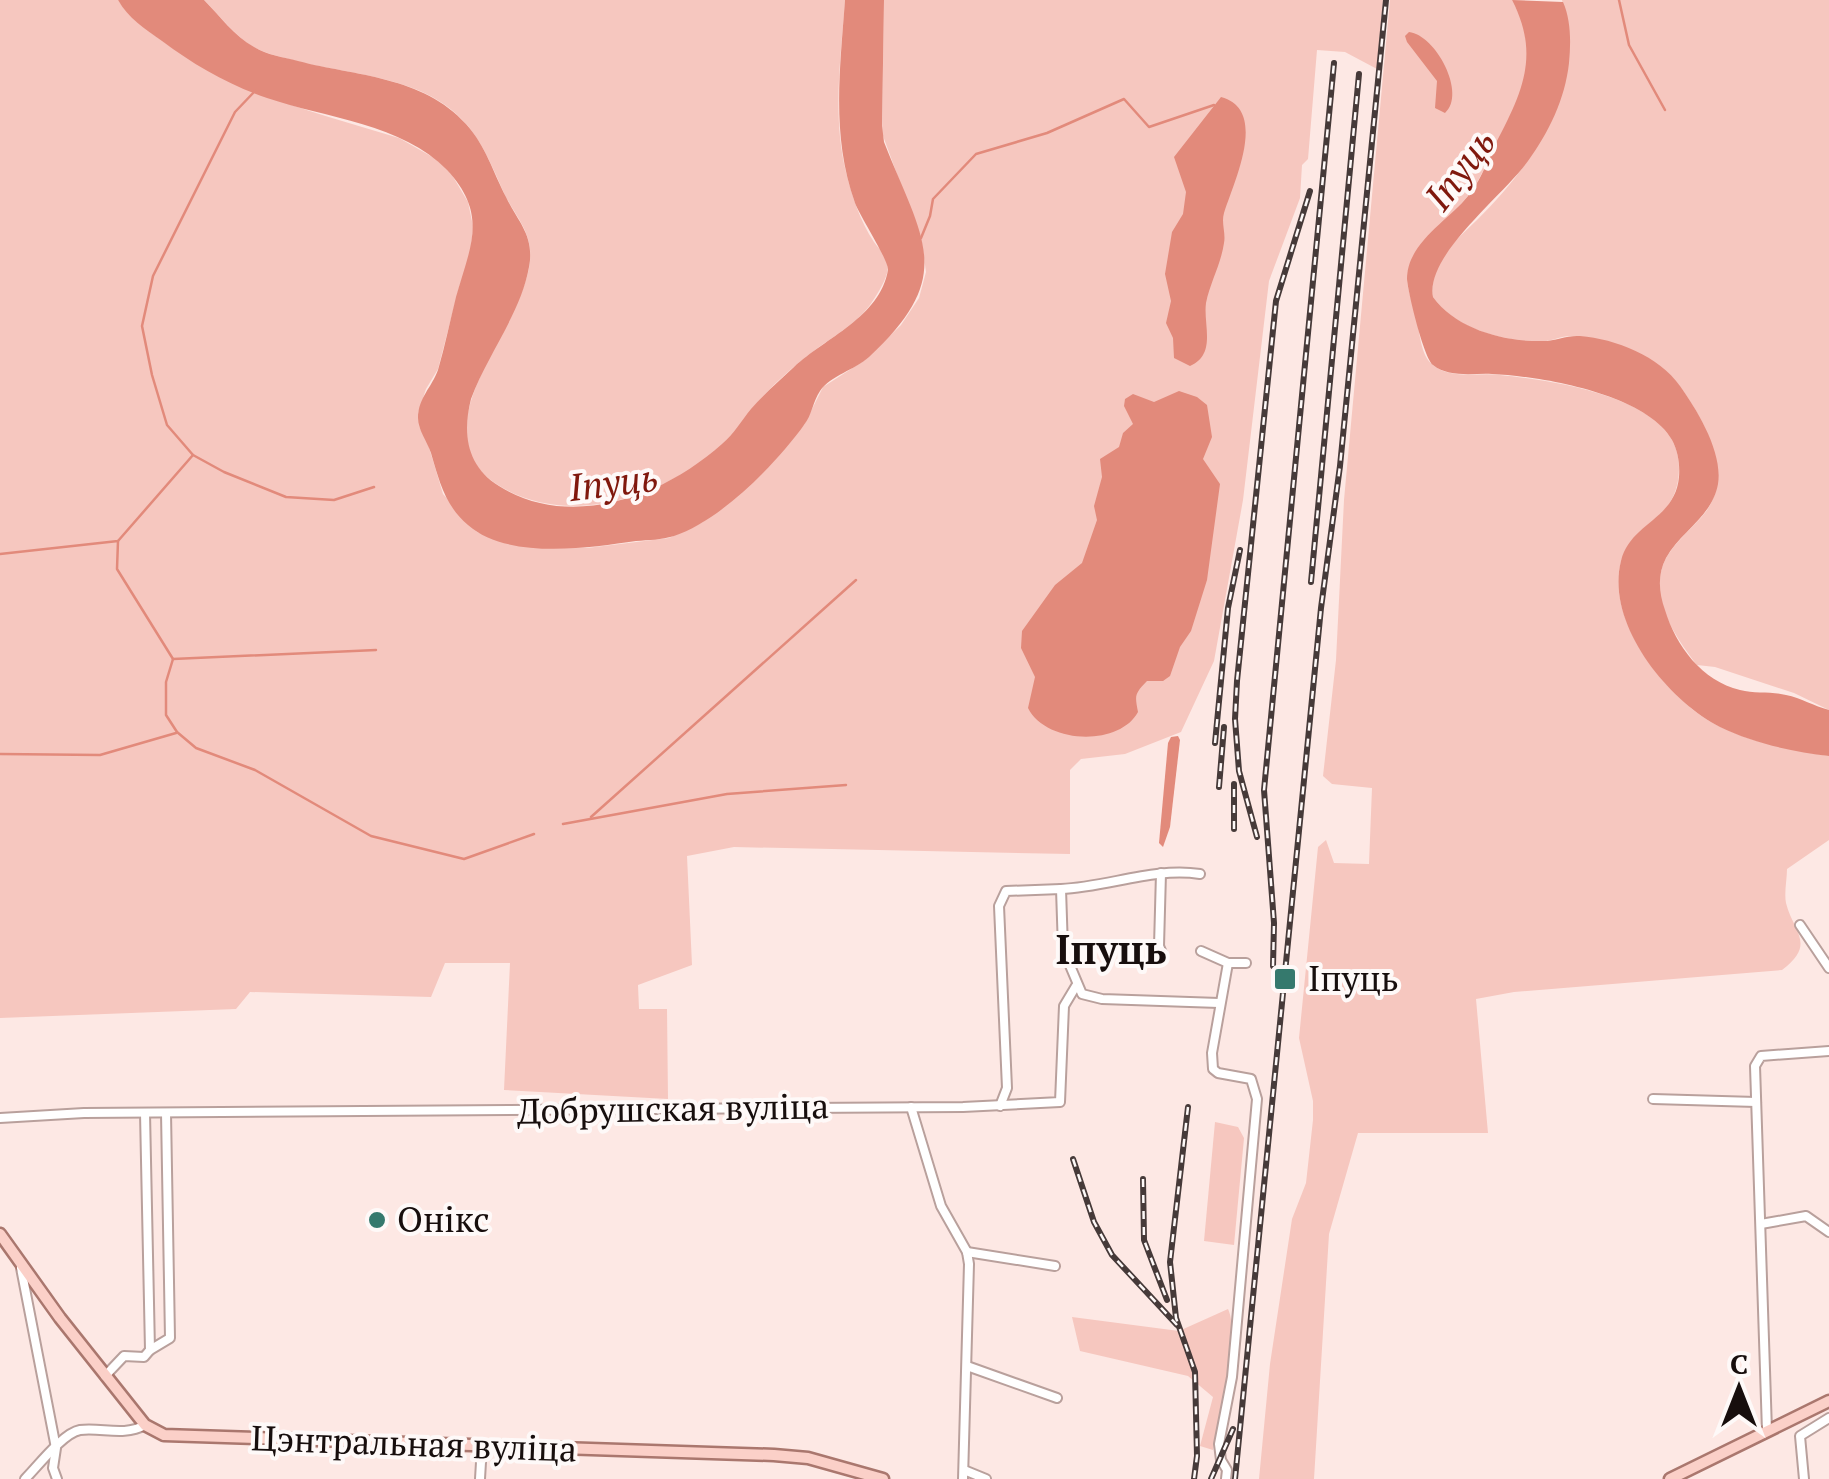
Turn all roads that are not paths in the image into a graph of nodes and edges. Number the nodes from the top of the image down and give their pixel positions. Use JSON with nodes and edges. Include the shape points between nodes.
{"nodes":[{"id":1,"x":1162,"y":873,"type":"junction"},
{"id":2,"x":1200,"y":874,"type":"dead end"},
{"id":3,"x":1062,"y":889,"type":"junction"},
{"id":4,"x":1800,"y":924,"type":"dead end"},
{"id":5,"x":1162,"y":952,"type":"dead end"},
{"id":6,"x":1201,"y":952,"type":"dead end"},
{"id":7,"x":1246,"y":962,"type":"dead end"},
{"id":8,"x":1228,"y":963,"type":"junction"},
{"id":9,"x":1829,"y":968,"type":"edge"},
{"id":10,"x":1076,"y":986,"type":"junction"},
{"id":11,"x":1219,"y":1003,"type":"junction"},
{"id":12,"x":1829,"y":1052,"type":"edge"},
{"id":13,"x":1653,"y":1099,"type":"dead end"},
{"id":14,"x":1756,"y":1102,"type":"junction"},
{"id":15,"x":1000,"y":1106,"type":"junction"},
{"id":16,"x":911,"y":1107,"type":"junction"},
{"id":17,"x":145,"y":1112,"type":"junction"},
{"id":18,"x":166,"y":1114,"type":"junction"},
{"id":19,"x":0,"y":1118,"type":"edge"},
{"id":20,"x":1761,"y":1224,"type":"junction"},
{"id":21,"x":1829,"y":1232,"type":"edge"},
{"id":22,"x":0,"y":1234,"type":"edge"},
{"id":23,"x":968,"y":1252,"type":"junction"},
{"id":24,"x":20,"y":1261,"type":"junction"},
{"id":25,"x":1054,"y":1266,"type":"dead end"},
{"id":26,"x":150,"y":1350,"type":"junction"},
{"id":27,"x":967,"y":1366,"type":"junction"},
{"id":28,"x":105,"y":1376,"type":"junction"},
{"id":29,"x":1057,"y":1398,"type":"dead end"},
{"id":30,"x":1829,"y":1400,"type":"edge"},
{"id":31,"x":1829,"y":1418,"type":"edge"},
{"id":32,"x":144,"y":1425,"type":"junction"},
{"id":33,"x":1767,"y":1431,"type":"junction"},
{"id":34,"x":482,"y":1445,"type":"junction"},
{"id":35,"x":56,"y":1448,"type":"junction"},
{"id":36,"x":963,"y":1475,"type":"edge"},
{"id":37,"x":25,"y":1479,"type":"edge"},
{"id":38,"x":57,"y":1479,"type":"edge"},
{"id":39,"x":480,"y":1479,"type":"edge"},
{"id":40,"x":881,"y":1479,"type":"edge"},
{"id":41,"x":986,"y":1479,"type":"edge"},
{"id":42,"x":1226,"y":1479,"type":"edge"},
{"id":43,"x":1670,"y":1479,"type":"edge"},
{"id":44,"x":1804,"y":1479,"type":"edge"}],
"edges":[{"from":1,"to":2,"type":"street"},
{"from":1,"to":3,"type":"street"},
{"from":1,"to":5,"type":"street"},
{"from":3,"to":10,"type":"street","via":[[1062,948]]},
{"from":3,"to":15,"type":"street","via":[[1001,896],[1008,1088]]},
{"from":4,"to":9,"type":"street"},
{"from":6,"to":8,"type":"street"},
{"from":7,"to":8,"type":"street"},
{"from":8,"to":11,"type":"street"},
{"from":10,"to":11,"type":"street","via":[[1095,998]]},
{"from":10,"to":15,"type":"street","name":"Добрушская вуліца","via":[[1064,1006],[1060,1102]]},
{"from":11,"to":42,"type":"street","via":[[1213,1069],[1252,1079],[1256,1099],[1232,1377],[1219,1444]]},
{"from":12,"to":14,"type":"street","via":[[1762,1056],[1755,1066]]},
{"from":13,"to":14,"type":"street"},
{"from":14,"to":20,"type":"street"},
{"from":15,"to":16,"type":"street","name":"Добрушская вуліца"},
{"from":16,"to":18,"type":"street","name":"Добрушская вуліца"},
{"from":16,"to":23,"type":"street","via":[[941,1206]]},
{"from":17,"to":18,"type":"street","name":"Добрушская вуліца"},
{"from":17,"to":19,"type":"street","name":"Добрушская вуліца"},
{"from":17,"to":26,"type":"street"},
{"from":18,"to":26,"type":"street","via":[[170,1338]]},
{"from":20,"to":21,"type":"street","via":[[1806,1216]]},
{"from":20,"to":33,"type":"street"},
{"from":22,"to":24,"type":"main road"},
{"from":23,"to":25,"type":"street"},
{"from":23,"to":27,"type":"street"},
{"from":24,"to":28,"type":"main road"},
{"from":24,"to":35,"type":"street"},
{"from":26,"to":28,"type":"street","via":[[144,1357],[124,1356]]},
{"from":27,"to":29,"type":"street"},
{"from":27,"to":36,"type":"street"},
{"from":28,"to":32,"type":"main road"},
{"from":30,"to":33,"type":"main road"},
{"from":31,"to":44,"type":"street","via":[[1800,1436]]},
{"from":32,"to":34,"type":"main road","name":"Цэнтральная вуліца","via":[[195,1438]]},
{"from":32,"to":35,"type":"street","via":[[132,1432],[78,1430]]},
{"from":33,"to":43,"type":"main road"},
{"from":34,"to":39,"type":"street"},
{"from":34,"to":40,"type":"main road","name":"Цэнтральная вуліца","via":[[774,1455]]},
{"from":35,"to":37,"type":"street"},
{"from":35,"to":38,"type":"street"},
{"from":36,"to":41,"type":"street"}]}
